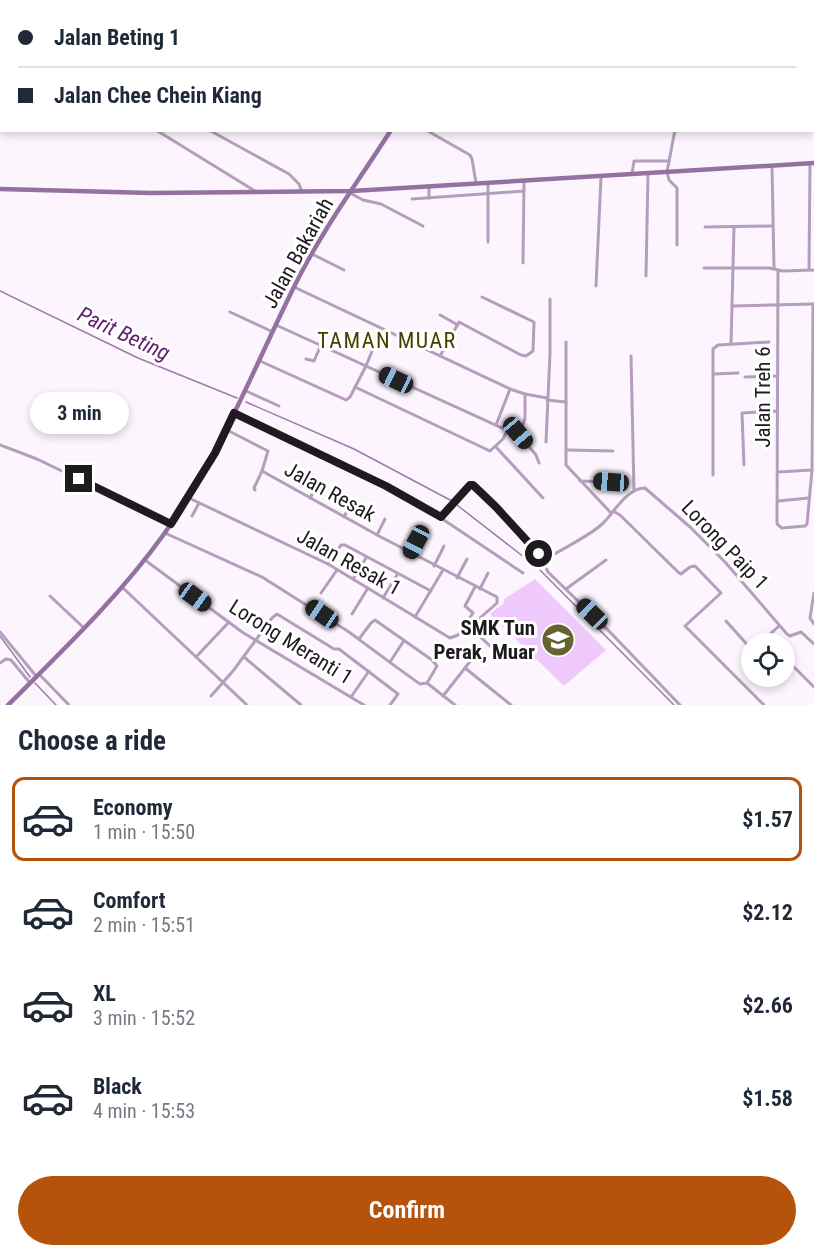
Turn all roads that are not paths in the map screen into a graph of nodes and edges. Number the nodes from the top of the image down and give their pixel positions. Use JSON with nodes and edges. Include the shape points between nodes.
{"nodes":[{"id":1,"x":159,"y":132,"type":"edge"},
{"id":2,"x":164,"y":132,"type":"edge"},
{"id":3,"x":213,"y":132,"type":"edge"},
{"id":4,"x":390,"y":132,"type":"edge"},
{"id":5,"x":430,"y":132,"type":"edge"},
{"id":6,"x":675,"y":132,"type":"edge"},
{"id":7,"x":163,"y":135,"type":"junction"},
{"id":8,"x":669,"y":161,"type":"junction"},
{"id":9,"x":812,"y":163,"type":"edge"},
{"id":10,"x":772,"y":166,"type":"junction"},
{"id":11,"x":667,"y":172,"type":"junction"},
{"id":12,"x":648,"y":173,"type":"junction"},
{"id":13,"x":632,"y":174,"type":"junction"},
{"id":14,"x":601,"y":176,"type":"junction"},
{"id":15,"x":524,"y":181,"type":"junction"},
{"id":16,"x":488,"y":183,"type":"junction"},
{"id":17,"x":476,"y":184,"type":"junction"},
{"id":18,"x":429,"y":186,"type":"junction"},
{"id":19,"x":0,"y":189,"type":"edge"},
{"id":20,"x":524,"y":191,"type":"junction"},
{"id":21,"x":256,"y":192,"type":"junction"},
{"id":22,"x":302,"y":192,"type":"junction"},
{"id":23,"x":351,"y":192,"type":"junction"},
{"id":24,"x":487,"y":194,"type":"junction"},
{"id":25,"x":429,"y":198,"type":"junction"},
{"id":26,"x":412,"y":199,"type":"dead end"},
{"id":27,"x":423,"y":226,"type":"dead end"},
{"id":28,"x":705,"y":226,"type":"dead end"},
{"id":29,"x":772,"y":226,"type":"junction"},
{"id":30,"x":734,"y":227,"type":"junction"},
{"id":31,"x":488,"y":242,"type":"dead end"},
{"id":32,"x":677,"y":244,"type":"dead end"},
{"id":33,"x":312,"y":254,"type":"junction"},
{"id":34,"x":523,"y":263,"type":"dead end"},
{"id":35,"x":704,"y":268,"type":"dead end"},
{"id":36,"x":733,"y":268,"type":"junction"},
{"id":37,"x":774,"y":268,"type":"junction"},
{"id":38,"x":344,"y":270,"type":"dead end"},
{"id":39,"x":778,"y":270,"type":"junction"},
{"id":40,"x":809,"y":270,"type":"junction"},
{"id":41,"x":814,"y":270,"type":"edge"},
{"id":42,"x":646,"y":276,"type":"dead end"},
{"id":43,"x":596,"y":286,"type":"dead end"},
{"id":44,"x":294,"y":287,"type":"junction"},
{"id":45,"x":482,"y":297,"type":"dead end"},
{"id":46,"x":550,"y":299,"type":"dead end"},
{"id":47,"x":813,"y":304,"type":"edge"},
{"id":48,"x":732,"y":306,"type":"junction"},
{"id":49,"x":778,"y":306,"type":"junction"},
{"id":50,"x":230,"y":312,"type":"dead end"},
{"id":51,"x":440,"y":315,"type":"dead end"},
{"id":52,"x":458,"y":323,"type":"junction"},
{"id":53,"x":276,"y":325,"type":"junction"},
{"id":54,"x":381,"y":329,"type":"junction"},
{"id":55,"x":273,"y":332,"type":"junction"},
{"id":56,"x":813,"y":339,"type":"edge"},
{"id":57,"x":566,"y":342,"type":"dead end"},
{"id":58,"x":769,"y":342,"type":"dead end"},
{"id":59,"x":730,"y":344,"type":"junction"},
{"id":60,"x":321,"y":345,"type":"junction"},
{"id":61,"x":440,"y":356,"type":"junction"},
{"id":62,"x":631,"y":356,"type":"dead end"},
{"id":63,"x":306,"y":359,"type":"dead end"},
{"id":64,"x":260,"y":361,"type":"junction"},
{"id":65,"x":366,"y":366,"type":"junction"},
{"id":66,"x":738,"y":373,"type":"dead end"},
{"id":67,"x":813,"y":373,"type":"edge"},
{"id":68,"x":712,"y":374,"type":"junction"},
{"id":69,"x":778,"y":376,"type":"junction"},
{"id":70,"x":745,"y":377,"type":"dead end"},
{"id":71,"x":355,"y":387,"type":"junction"},
{"id":72,"x":510,"y":389,"type":"junction"},
{"id":73,"x":246,"y":392,"type":"junction"},
{"id":74,"x":525,"y":394,"type":"junction"},
{"id":75,"x":547,"y":399,"type":"junction"},
{"id":76,"x":566,"y":402,"type":"junction"},
{"id":77,"x":279,"y":406,"type":"dead end"},
{"id":78,"x":778,"y":411,"type":"junction"},
{"id":79,"x":234,"y":413,"type":"junction"},
{"id":80,"x":496,"y":426,"type":"junction"},
{"id":81,"x":227,"y":430,"type":"junction"},
{"id":82,"x":507,"y":431,"type":"junction"},
{"id":83,"x":515,"y":433,"type":"junction"},
{"id":84,"x":546,"y":442,"type":"dead end"},
{"id":85,"x":0,"y":445,"type":"edge"},
{"id":86,"x":496,"y":447,"type":"junction"},
{"id":87,"x":566,"y":450,"type":"junction"},
{"id":88,"x":613,"y":451,"type":"dead end"},
{"id":89,"x":539,"y":463,"type":"dead end"},
{"id":90,"x":744,"y":465,"type":"dead end"},
{"id":91,"x":813,"y":470,"type":"edge"},
{"id":92,"x":262,"y":471,"type":"junction"},
{"id":93,"x":778,"y":472,"type":"junction"},
{"id":94,"x":713,"y":475,"type":"dead end"},
{"id":95,"x":579,"y":481,"type":"junction"},
{"id":96,"x":319,"y":482,"type":"dead end"},
{"id":97,"x":611,"y":482,"type":"dead end"},
{"id":98,"x":255,"y":490,"type":"dead end"},
{"id":99,"x":634,"y":491,"type":"junction"},
{"id":100,"x":188,"y":497,"type":"junction"},
{"id":101,"x":310,"y":498,"type":"junction"},
{"id":102,"x":543,"y":498,"type":"dead end"},
{"id":103,"x":809,"y":498,"type":"junction"},
{"id":104,"x":352,"y":501,"type":"dead end"},
{"id":105,"x":778,"y":501,"type":"junction"},
{"id":106,"x":199,"y":504,"type":"junction"},
{"id":107,"x":612,"y":512,"type":"junction"},
{"id":108,"x":192,"y":516,"type":"dead end"},
{"id":109,"x":344,"y":517,"type":"junction"},
{"id":110,"x":441,"y":517,"type":"junction"},
{"id":111,"x":385,"y":519,"type":"dead end"},
{"id":112,"x":171,"y":524,"type":"junction"},
{"id":113,"x":422,"y":531,"type":"dead end"},
{"id":114,"x":165,"y":533,"type":"junction"},
{"id":115,"x":377,"y":535,"type":"junction"},
{"id":116,"x":444,"y":546,"type":"dead end"},
{"id":117,"x":411,"y":553,"type":"junction"},
{"id":118,"x":366,"y":558,"type":"junction"},
{"id":119,"x":467,"y":559,"type":"dead end"},
{"id":120,"x":145,"y":560,"type":"junction"},
{"id":121,"x":606,"y":560,"type":"dead end"},
{"id":122,"x":542,"y":561,"type":"junction"},
{"id":123,"x":328,"y":564,"type":"junction"},
{"id":124,"x":434,"y":566,"type":"junction"},
{"id":125,"x":337,"y":569,"type":"junction"},
{"id":126,"x":443,"y":570,"type":"junction"},
{"id":127,"x":488,"y":573,"type":"dead end"},
{"id":128,"x":523,"y":573,"type":"dead end"},
{"id":129,"x":397,"y":575,"type":"junction"},
{"id":130,"x":457,"y":578,"type":"junction"},
{"id":131,"x":353,"y":579,"type":"junction"},
{"id":132,"x":475,"y":587,"type":"junction"},
{"id":133,"x":123,"y":588,"type":"junction"},
{"id":134,"x":368,"y":588,"type":"junction"},
{"id":135,"x":480,"y":589,"type":"junction"},
{"id":136,"x":566,"y":589,"type":"junction"},
{"id":137,"x":430,"y":591,"type":"junction"},
{"id":138,"x":321,"y":593,"type":"dead end"},
{"id":139,"x":814,"y":593,"type":"edge"},
{"id":140,"x":50,"y":596,"type":"dead end"},
{"id":141,"x":383,"y":598,"type":"junction"},
{"id":142,"x":352,"y":614,"type":"dead end"},
{"id":143,"x":415,"y":617,"type":"junction"},
{"id":144,"x":726,"y":621,"type":"dead end"},
{"id":145,"x":229,"y":622,"type":"junction"},
{"id":146,"x":814,"y":624,"type":"edge"},
{"id":147,"x":780,"y":626,"type":"junction"},
{"id":148,"x":84,"y":628,"type":"junction"},
{"id":149,"x":0,"y":632,"type":"edge"},
{"id":150,"x":772,"y":633,"type":"edge"},
{"id":151,"x":741,"y":638,"type":"edge"},
{"id":152,"x":359,"y":639,"type":"junction"},
{"id":153,"x":255,"y":640,"type":"junction"},
{"id":154,"x":403,"y":642,"type":"junction"},
{"id":155,"x":814,"y":644,"type":"edge"},
{"id":156,"x":475,"y":655,"type":"dead end"},
{"id":157,"x":196,"y":657,"type":"junction"},
{"id":158,"x":244,"y":657,"type":"junction"},
{"id":159,"x":503,"y":658,"type":"dead end"},
{"id":160,"x":390,"y":662,"type":"junction"},
{"id":161,"x":0,"y":663,"type":"edge"},
{"id":162,"x":465,"y":668,"type":"junction"},
{"id":163,"x":795,"y":668,"type":"edge"},
{"id":164,"x":369,"y":671,"type":"junction"},
{"id":165,"x":38,"y":675,"type":"junction"},
{"id":166,"x":30,"y":683,"type":"junction"},
{"id":167,"x":224,"y":683,"type":"junction"},
{"id":168,"x":427,"y":683,"type":"junction"},
{"id":169,"x":814,"y":687,"type":"edge"},
{"id":170,"x":211,"y":696,"type":"dead end"},
{"id":171,"x":443,"y":696,"type":"junction"},
{"id":172,"x":351,"y":697,"type":"junction"},
{"id":173,"x":8,"y":705,"type":"edge"},
{"id":174,"x":69,"y":705,"type":"edge"},
{"id":175,"x":248,"y":705,"type":"edge"},
{"id":176,"x":301,"y":705,"type":"edge"},
{"id":177,"x":364,"y":705,"type":"edge"},
{"id":178,"x":390,"y":705,"type":"edge"},
{"id":179,"x":455,"y":705,"type":"edge"},
{"id":180,"x":511,"y":705,"type":"edge"},
{"id":181,"x":680,"y":705,"type":"edge"},
{"id":182,"x":764,"y":705,"type":"edge"}],
"edges":[{"from":1,"to":7,"type":"street"},
{"from":2,"to":7,"type":"street"},
{"from":3,"to":22,"type":"street","via":[[289,174]]},
{"from":4,"to":23,"type":"street"},
{"from":5,"to":17,"type":"street","via":[[470,155]]},
{"from":6,"to":8,"type":"street"},
{"from":7,"to":21,"type":"street"},
{"from":8,"to":11,"type":"street"},
{"from":8,"to":13,"type":"street","via":[[634,161]]},
{"from":9,"to":10,"type":"street","name":"Jalan Bakariah"},
{"from":9,"to":40,"type":"street"},
{"from":10,"to":11,"type":"street","name":"Jalan Bakariah"},
{"from":10,"to":29,"type":"street"},
{"from":11,"to":12,"type":"street","name":"Jalan Bakariah"},
{"from":11,"to":32,"type":"street","via":[[677,188]]},
{"from":12,"to":13,"type":"street","name":"Jalan Bakariah"},
{"from":12,"to":42,"type":"street"},
{"from":13,"to":14,"type":"street","name":"Jalan Bakariah"},
{"from":14,"to":15,"type":"street","name":"Jalan Bakariah"},
{"from":14,"to":43,"type":"street"},
{"from":15,"to":16,"type":"street","name":"Jalan Bakariah"},
{"from":15,"to":20,"type":"street"},
{"from":16,"to":17,"type":"street","name":"Jalan Bakariah"},
{"from":16,"to":24,"type":"street"},
{"from":17,"to":18,"type":"street","name":"Jalan Bakariah"},
{"from":18,"to":23,"type":"street","name":"Jalan Bakariah"},
{"from":18,"to":25,"type":"street"},
{"from":19,"to":21,"type":"street"},
{"from":20,"to":24,"type":"street"},
{"from":20,"to":34,"type":"street"},
{"from":21,"to":22,"type":"street"},
{"from":22,"to":23,"type":"street"},
{"from":23,"to":27,"type":"street"},
{"from":23,"to":33,"type":"street","name":"Jalan Bakariah"},
{"from":24,"to":25,"type":"street"},
{"from":24,"to":31,"type":"street"},
{"from":25,"to":26,"type":"street"},
{"from":28,"to":30,"type":"street"},
{"from":29,"to":30,"type":"street"},
{"from":29,"to":37,"type":"street"},
{"from":30,"to":36,"type":"street"},
{"from":33,"to":38,"type":"street"},
{"from":33,"to":44,"type":"street","name":"Jalan Bakariah"},
{"from":35,"to":36,"type":"street"},
{"from":36,"to":37,"type":"street"},
{"from":36,"to":48,"type":"street"},
{"from":37,"to":39,"type":"street"},
{"from":39,"to":40,"type":"street"},
{"from":39,"to":49,"type":"street","name":"Jalan Treh 6"},
{"from":40,"to":41,"type":"street"},
{"from":44,"to":53,"type":"street","name":"Jalan Bakariah"},
{"from":44,"to":54,"type":"street"},
{"from":45,"to":52,"type":"street","via":[[534,322],[533,351],[524,356]]},
{"from":46,"to":75,"type":"street"},
{"from":47,"to":49,"type":"street"},
{"from":47,"to":56,"type":"street"},
{"from":48,"to":49,"type":"street"},
{"from":48,"to":59,"type":"street"},
{"from":49,"to":69,"type":"street","name":"Jalan Treh 6"},
{"from":50,"to":55,"type":"street"},
{"from":51,"to":52,"type":"street"},
{"from":52,"to":61,"type":"street"},
{"from":53,"to":55,"type":"street","name":"Jalan Bakariah"},
{"from":53,"to":60,"type":"street"},
{"from":54,"to":61,"type":"street"},
{"from":54,"to":65,"type":"street"},
{"from":55,"to":64,"type":"street","name":"Jalan Bakariah"},
{"from":56,"to":67,"type":"street"},
{"from":57,"to":76,"type":"street"},
{"from":58,"to":59,"type":"street"},
{"from":59,"to":68,"type":"street","via":[[713,349]]},
{"from":60,"to":63,"type":"street","via":[[314,362]]},
{"from":60,"to":65,"type":"street"},
{"from":61,"to":72,"type":"street"},
{"from":62,"to":99,"type":"street"},
{"from":64,"to":71,"type":"street","via":[[345,400]]},
{"from":64,"to":73,"type":"street","name":"Jalan Bakariah"},
{"from":65,"to":71,"type":"street"},
{"from":65,"to":80,"type":"street"},
{"from":66,"to":68,"type":"street"},
{"from":67,"to":91,"type":"street"},
{"from":68,"to":94,"type":"street"},
{"from":69,"to":70,"type":"street"},
{"from":69,"to":78,"type":"street","name":"Jalan Treh 6"},
{"from":71,"to":86,"type":"street","via":[[490,452]]},
{"from":72,"to":74,"type":"street"},
{"from":72,"to":80,"type":"street"},
{"from":73,"to":77,"type":"street"},
{"from":73,"to":79,"type":"street","name":"Jalan Bakariah"},
{"from":74,"to":75,"type":"street"},
{"from":74,"to":83,"type":"street","via":[[525,418]]},
{"from":75,"to":76,"type":"street"},
{"from":75,"to":84,"type":"street"},
{"from":76,"to":87,"type":"street"},
{"from":78,"to":90,"type":"street","via":[[742,413]]},
{"from":78,"to":93,"type":"street","name":"Jalan Treh 6"},
{"from":79,"to":81,"type":"street","name":"Jalan Bakariah"},
{"from":79,"to":110,"type":"street","via":[[367,476]]},
{"from":80,"to":82,"type":"street"},
{"from":81,"to":92,"type":"street","name":"Jalan Resak","via":[[268,451]]},
{"from":81,"to":100,"type":"street","name":"Jalan Bakariah"},
{"from":82,"to":83,"type":"street"},
{"from":82,"to":86,"type":"street"},
{"from":83,"to":89,"type":"street"},
{"from":85,"to":112,"type":"street","via":[[45,462]]},
{"from":86,"to":102,"type":"street"},
{"from":87,"to":88,"type":"street"},
{"from":87,"to":95,"type":"street","via":[[566,465]]},
{"from":91,"to":93,"type":"street"},
{"from":91,"to":103,"type":"street"},
{"from":92,"to":98,"type":"street"},
{"from":92,"to":101,"type":"street","name":"Jalan Resak"},
{"from":93,"to":105,"type":"street","name":"Jalan Treh 6"},
{"from":95,"to":97,"type":"street"},
{"from":95,"to":107,"type":"street"},
{"from":96,"to":101,"type":"street"},
{"from":99,"to":107,"type":"street"},
{"from":99,"to":147,"type":"street","name":"Lorong Paip 1","via":[[645,488],[690,527]]},
{"from":100,"to":106,"type":"street","name":"Jalan Resak 1"},
{"from":100,"to":112,"type":"street","name":"Jalan Bakariah"},
{"from":101,"to":109,"type":"street","name":"Jalan Resak"},
{"from":103,"to":105,"type":"street"},
{"from":103,"to":105,"type":"street","name":"Jalan Treh 6","via":[[807,524],[782,528],[777,524]]},
{"from":104,"to":109,"type":"street"},
{"from":106,"to":108,"type":"street"},
{"from":106,"to":123,"type":"street","name":"Jalan Resak 1"},
{"from":107,"to":122,"type":"street","via":[[600,526]]},
{"from":107,"to":182,"type":"street","via":[[620,515],[678,572],[695,566],[721,593],[685,626]]},
{"from":109,"to":115,"type":"street","name":"Jalan Resak"},
{"from":110,"to":122,"type":"street","via":[[473,485]]},
{"from":110,"to":128,"type":"street"},
{"from":111,"to":115,"type":"street"},
{"from":112,"to":114,"type":"street","name":"Jalan Bakariah"},
{"from":113,"to":117,"type":"street"},
{"from":114,"to":120,"type":"street","name":"Jalan Bakariah"},
{"from":114,"to":152,"type":"street","via":[[262,578]]},
{"from":115,"to":117,"type":"street","name":"Jalan Resak"},
{"from":116,"to":124,"type":"street"},
{"from":117,"to":124,"type":"street","name":"Jalan Resak"},
{"from":118,"to":123,"type":"street","via":[[343,544]]},
{"from":118,"to":129,"type":"street"},
{"from":118,"to":131,"type":"street"},
{"from":119,"to":130,"type":"street"},
{"from":120,"to":133,"type":"street","name":"Jalan Bakariah"},
{"from":120,"to":145,"type":"street","name":"Lorong Meranti 1"},
{"from":121,"to":136,"type":"street"},
{"from":122,"to":136,"type":"street"},
{"from":123,"to":125,"type":"street","name":"Jalan Resak 1"},
{"from":124,"to":126,"type":"street","name":"Jalan Resak"},
{"from":125,"to":131,"type":"street","name":"Jalan Resak 1"},
{"from":125,"to":138,"type":"street"},
{"from":126,"to":130,"type":"street","name":"Jalan Resak"},
{"from":126,"to":137,"type":"street"},
{"from":127,"to":135,"type":"street"},
{"from":129,"to":137,"type":"street"},
{"from":129,"to":141,"type":"street"},
{"from":130,"to":132,"type":"street","name":"Jalan Resak"},
{"from":131,"to":134,"type":"street","name":"Jalan Resak 1"},
{"from":132,"to":135,"type":"street","name":"Jalan Resak"},
{"from":132,"to":143,"type":"street","name":"Jalan Resak 1","via":[[465,606],[473,613],[455,638]]},
{"from":133,"to":148,"type":"street","name":"Jalan Bakariah"},
{"from":133,"to":157,"type":"street"},
{"from":134,"to":141,"type":"street","name":"Jalan Resak 1"},
{"from":134,"to":142,"type":"street"},
{"from":135,"to":159,"type":"street","via":[[498,600],[480,618],[474,633]]},
{"from":136,"to":181,"type":"street"},
{"from":137,"to":143,"type":"street"},
{"from":139,"to":146,"type":"street","via":[[810,618]]},
{"from":140,"to":148,"type":"street"},
{"from":141,"to":143,"type":"street","name":"Jalan Resak 1"},
{"from":144,"to":151,"type":"street"},
{"from":145,"to":153,"type":"street","name":"Lorong Meranti 1"},
{"from":145,"to":157,"type":"street"},
{"from":147,"to":150,"type":"street"},
{"from":147,"to":155,"type":"street","via":[[789,636],[804,633]]},
{"from":148,"to":165,"type":"street","name":"Jalan Bakariah"},
{"from":149,"to":165,"type":"street"},
{"from":152,"to":154,"type":"street","via":[[375,620]]},
{"from":152,"to":160,"type":"street"},
{"from":153,"to":158,"type":"street"},
{"from":153,"to":164,"type":"street","via":[[272,618],[280,615]]},
{"from":153,"to":172,"type":"street","name":"Lorong Meranti 1"},
{"from":154,"to":160,"type":"street"},
{"from":154,"to":168,"type":"street","via":[[436,664]]},
{"from":156,"to":162,"type":"street"},
{"from":157,"to":167,"type":"street"},
{"from":158,"to":167,"type":"street"},
{"from":158,"to":176,"type":"street"},
{"from":160,"to":168,"type":"street","via":[[420,684]]},
{"from":161,"to":166,"type":"street","via":[[12,660]]},
{"from":162,"to":171,"type":"street"},
{"from":162,"to":180,"type":"street"},
{"from":163,"to":169,"type":"street"},
{"from":164,"to":172,"type":"street"},
{"from":164,"to":178,"type":"street","via":[[398,694]]},
{"from":165,"to":166,"type":"street","name":"Jalan Bakariah"},
{"from":165,"to":174,"type":"street"},
{"from":166,"to":173,"type":"street","name":"Jalan Bakariah"},
{"from":167,"to":170,"type":"street"},
{"from":167,"to":175,"type":"street"},
{"from":168,"to":171,"type":"street"},
{"from":171,"to":179,"type":"street"},
{"from":172,"to":177,"type":"street","name":"Lorong Meranti 1"}]}
